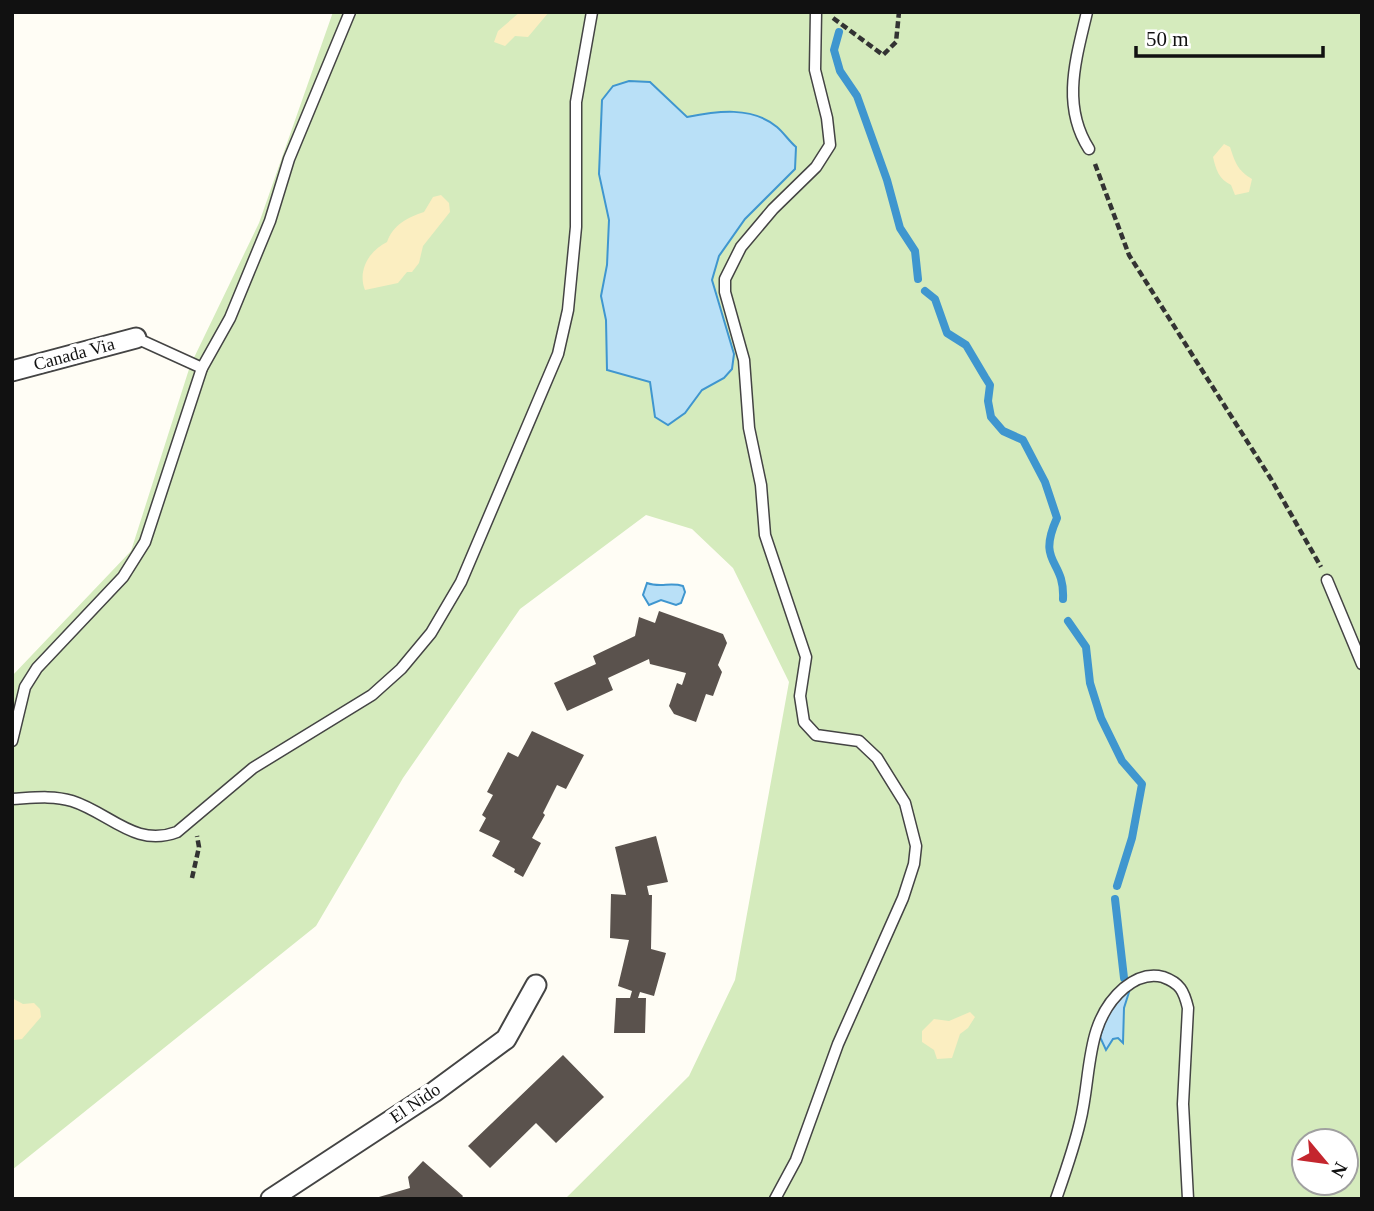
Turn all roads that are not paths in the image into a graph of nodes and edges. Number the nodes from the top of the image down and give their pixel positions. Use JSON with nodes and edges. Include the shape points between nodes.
{"nodes":[{"id":1,"x":350,"y":12,"type":"edge"},
{"id":2,"x":592,"y":12,"type":"edge"},
{"id":3,"x":816,"y":12,"type":"edge"},
{"id":4,"x":1087,"y":12,"type":"edge"},
{"id":5,"x":1089,"y":149,"type":"road end"},
{"id":6,"x":136,"y":338,"type":"joint"},
{"id":7,"x":202,"y":368,"type":"junction"},
{"id":8,"x":12,"y":371,"type":"edge"},
{"id":9,"x":1328,"y":580,"type":"road end"},
{"id":10,"x":1362,"y":664,"type":"edge"},
{"id":11,"x":12,"y":741,"type":"edge"},
{"id":12,"x":12,"y":799,"type":"edge"},
{"id":13,"x":536,"y":985,"type":"dead end"},
{"id":14,"x":271,"y":1199,"type":"edge"},
{"id":15,"x":775,"y":1199,"type":"edge"},
{"id":16,"x":1056,"y":1199,"type":"edge"},
{"id":17,"x":1188,"y":1199,"type":"edge"}],
"edges":[{"from":1,"to":7,"type":"lane","via":[[230,318]]},
{"from":2,"to":12,"type":"lane","via":[[576,102],[576,227],[561,343],[461,582],[431,633],[372,695],[253,768],[191,823],[162,838],[126,831],[56,797]]},
{"from":3,"to":15,"type":"lane","via":[[815,70],[830,145],[816,167],[741,247],[725,279],[725,292],[744,360],[765,535],[806,657],[800,696],[804,722],[816,735],[859,741],[877,758],[905,803],[916,846],[903,898],[838,1044],[796,1160]]},
{"from":4,"to":5,"type":"lane","via":[[1071,76],[1081,137]]},
{"from":6,"to":7,"type":"lane"},
{"from":6,"to":8,"type":"street","name":"Canada Via"},
{"from":7,"to":11,"type":"lane","via":[[145,542],[123,577],[37,668],[25,687]]},
{"from":9,"to":10,"type":"lane"},
{"from":13,"to":14,"type":"street","name":"El Nido","via":[[506,1039]]},
{"from":16,"to":17,"type":"lane","via":[[1081,1120],[1096,1024],[1109,1002],[1131,982],[1149,975],[1178,984],[1188,1008],[1183,1104]]}]}
